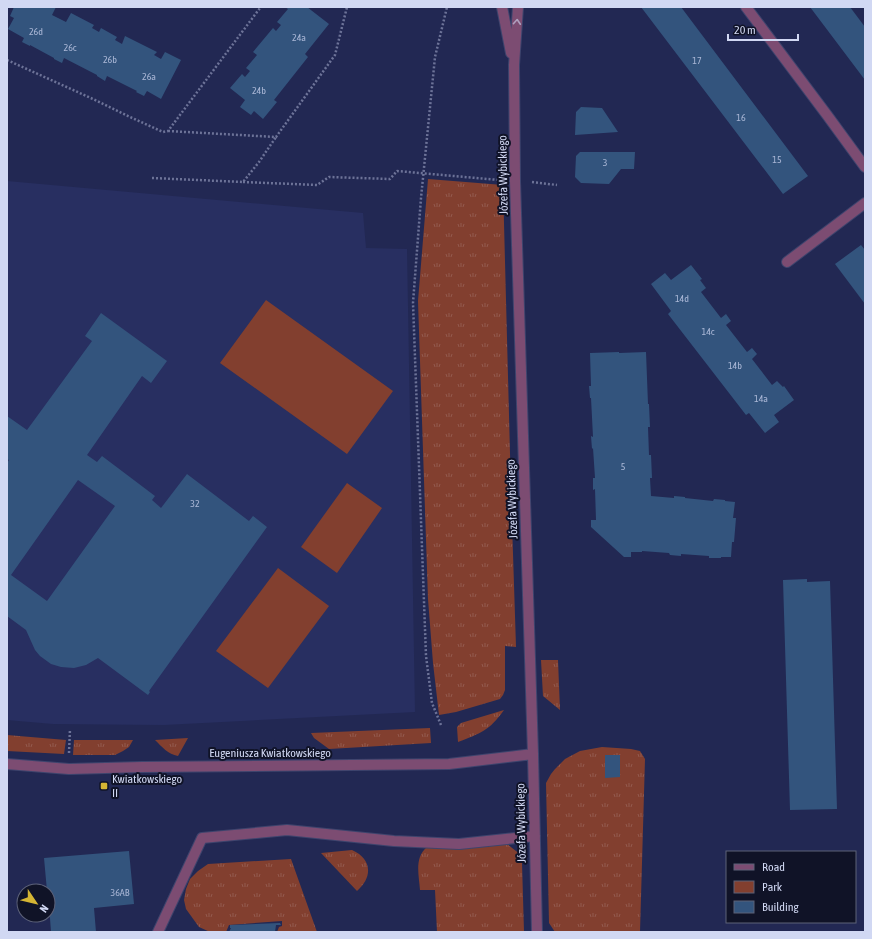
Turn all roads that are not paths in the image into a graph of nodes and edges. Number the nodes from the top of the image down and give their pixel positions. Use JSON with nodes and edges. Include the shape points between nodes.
{"nodes":[{"id":1,"x":502,"y":7,"type":"edge"},
{"id":2,"x":518,"y":7,"type":"edge"},
{"id":3,"x":746,"y":7,"type":"edge"},
{"id":4,"x":514,"y":65,"type":"junction"},
{"id":5,"x":865,"y":167,"type":"edge"},
{"id":6,"x":865,"y":203,"type":"edge"},
{"id":7,"x":787,"y":262,"type":"dead end"},
{"id":8,"x":533,"y":754,"type":"junction"},
{"id":9,"x":7,"y":764,"type":"edge"},
{"id":10,"x":535,"y":836,"type":"junction"},
{"id":11,"x":158,"y":932,"type":"edge"},
{"id":12,"x":537,"y":932,"type":"edge"}],
"edges":[{"from":1,"to":4,"type":"street","name":"Józefa Wybickiego"},
{"from":4,"to":2,"type":"street","name":"Józefa Wybickiego","one_way":true},
{"from":3,"to":5,"type":"street"},
{"from":4,"to":8,"type":"street","name":"Józefa Wybickiego","via":[[515,181]]},
{"from":6,"to":7,"type":"street"},
{"from":8,"to":9,"type":"street","name":"Eugeniusza Kwiatkowskiego","via":[[449,764],[142,766],[69,769]]},
{"from":8,"to":10,"type":"street","name":"Józefa Wybickiego"},
{"from":10,"to":11,"type":"street","via":[[459,844],[287,830],[202,838]]},
{"from":10,"to":12,"type":"street","name":"Józefa Wybickiego"}]}
